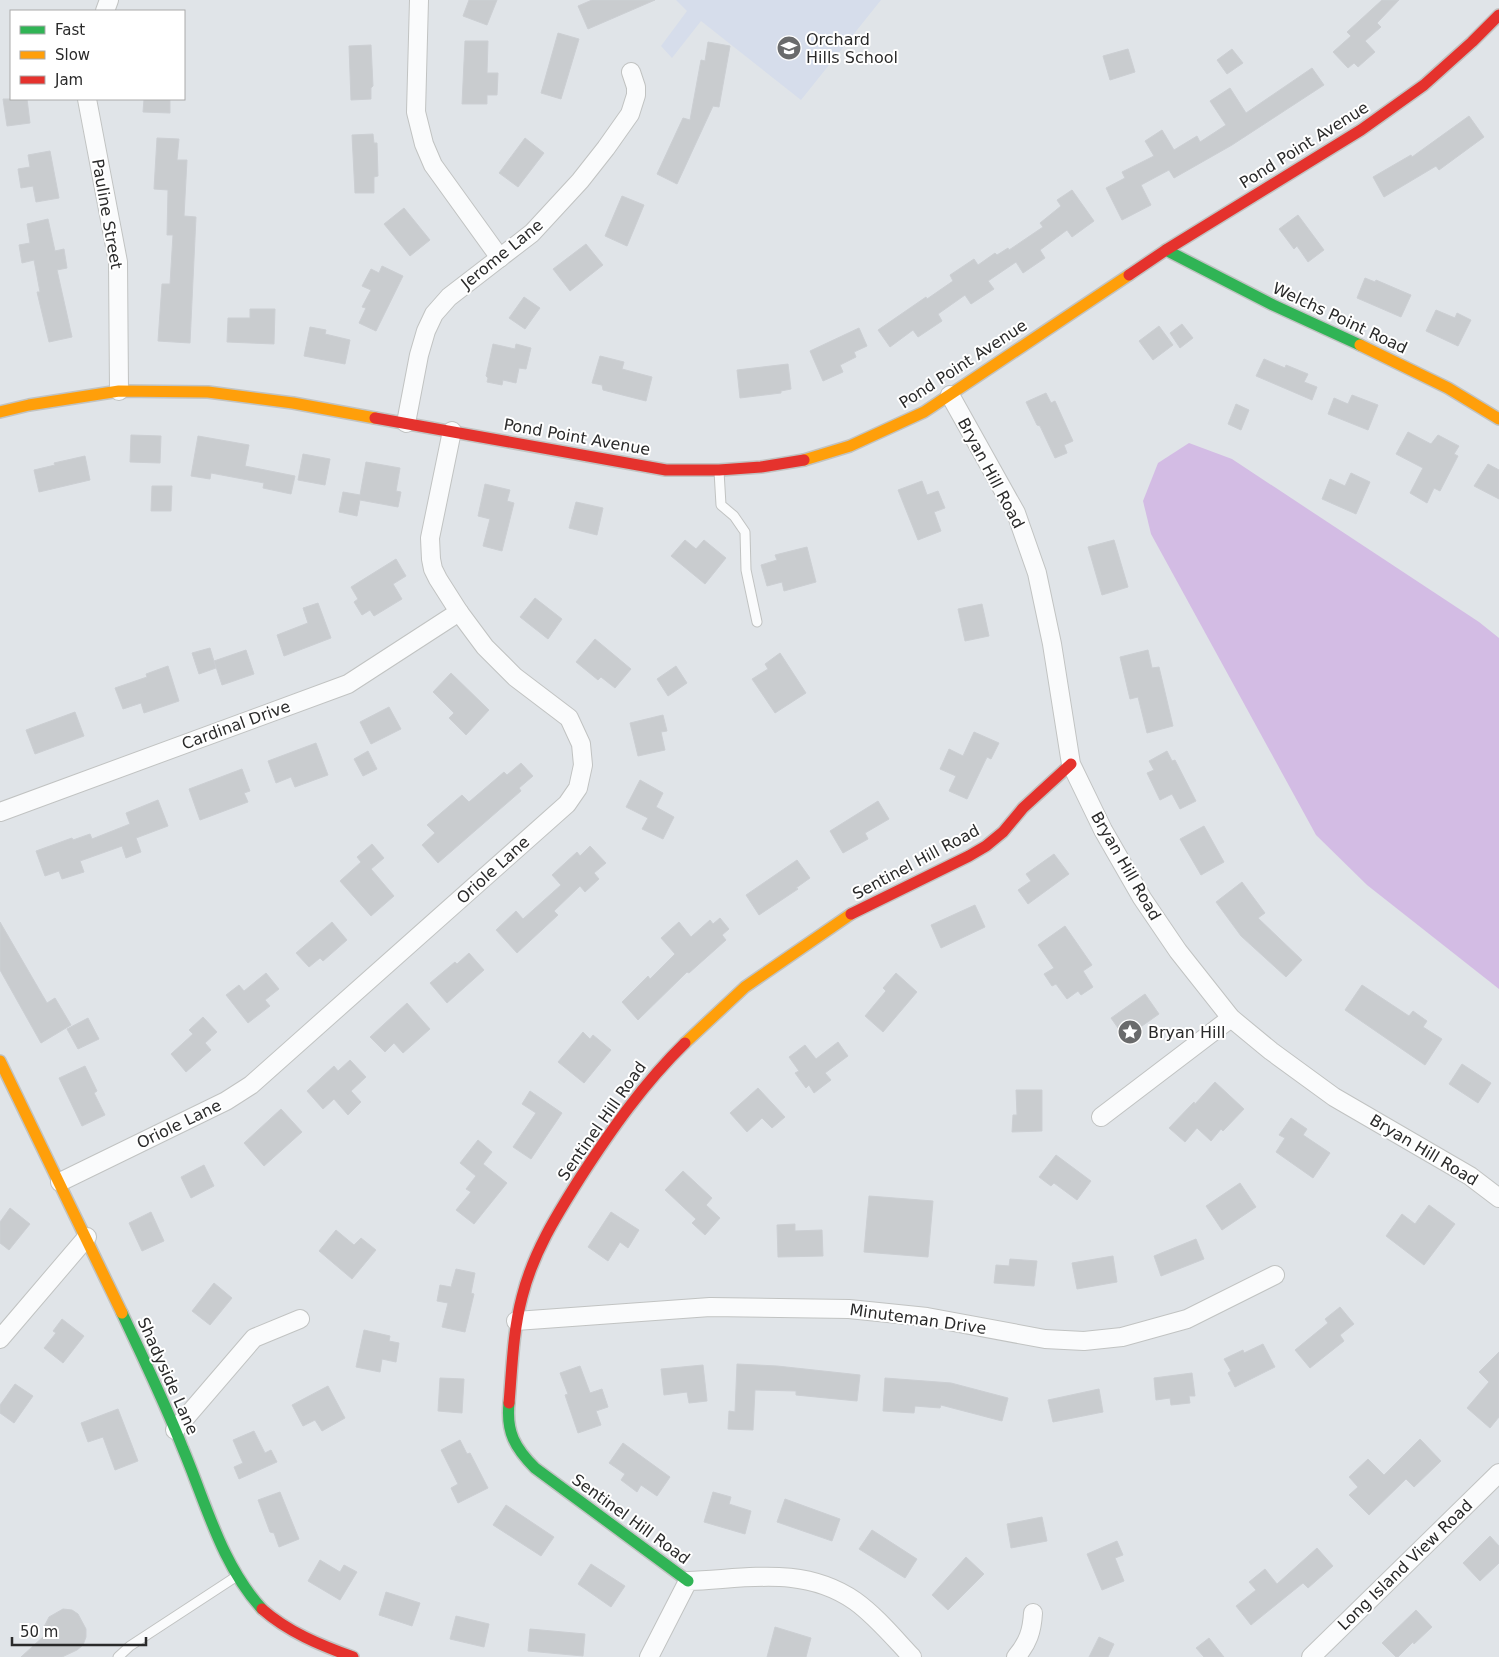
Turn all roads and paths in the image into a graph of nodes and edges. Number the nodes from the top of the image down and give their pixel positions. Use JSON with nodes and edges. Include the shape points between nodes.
{"nodes":[{"id":1,"x":419,"y":0,"type":"edge"},
{"id":2,"x":1499,"y":15,"type":"edge"},
{"id":3,"x":631,"y":72,"type":"dead end"},
{"id":4,"x":87,"y":100,"type":"edge"},
{"id":5,"x":1166,"y":250,"type":"junction"},
{"id":6,"x":500,"y":258,"type":"junction"},
{"id":7,"x":119,"y":390,"type":"junction"},
{"id":8,"x":950,"y":395,"type":"junction"},
{"id":9,"x":0,"y":412,"type":"edge"},
{"id":10,"x":1499,"y":419,"type":"edge"},
{"id":11,"x":406,"y":423,"type":"junction"},
{"id":12,"x":452,"y":431,"type":"junction"},
{"id":13,"x":719,"y":470,"type":"junction"},
{"id":14,"x":459,"y":612,"type":"junction"},
{"id":15,"x":758,"y":622,"type":"dead end"},
{"id":16,"x":1071,"y":764,"type":"junction"},
{"id":17,"x":0,"y":812,"type":"edge"},
{"id":18,"x":1231,"y":1018,"type":"junction"},
{"id":19,"x":0,"y":1061,"type":"edge"},
{"id":20,"x":1101,"y":1117,"type":"dead end"},
{"id":21,"x":60,"y":1182,"type":"junction"},
{"id":22,"x":1499,"y":1198,"type":"edge"},
{"id":23,"x":87,"y":1237,"type":"junction"},
{"id":24,"x":1275,"y":1275,"type":"dead end"},
{"id":25,"x":300,"y":1319,"type":"dead end"},
{"id":26,"x":516,"y":1321,"type":"junction"},
{"id":27,"x":0,"y":1338,"type":"edge"},
{"id":28,"x":176,"y":1430,"type":"junction"},
{"id":29,"x":1499,"y":1472,"type":"edge"},
{"id":30,"x":237,"y":1576,"type":"junction"},
{"id":31,"x":688,"y":1581,"type":"junction"},
{"id":32,"x":1033,"y":1613,"type":"dead end"},
{"id":33,"x":118,"y":1657,"type":"edge"},
{"id":34,"x":353,"y":1657,"type":"edge"},
{"id":35,"x":649,"y":1657,"type":"edge"},
{"id":36,"x":912,"y":1657,"type":"edge"},
{"id":37,"x":1016,"y":1657,"type":"edge"},
{"id":38,"x":1310,"y":1657,"type":"edge"}],
"edges":[{"from":1,"to":6,"type":"street","via":[[416,112],[424,144],[433,166]]},
{"from":2,"to":5,"type":"street","name":"Pond Point Avenue","via":[[1424,85],[1361,130]]},
{"from":3,"to":6,"type":"street","name":"Jerome Lane","via":[[636,95],[630,114],[580,181],[532,233]]},
{"from":4,"to":7,"type":"street","name":"Pauline Street","via":[[118,262]]},
{"from":5,"to":8,"type":"street","name":"Pond Point Avenue"},
{"from":5,"to":10,"type":"street","name":"Welchs Point Road","via":[[1286,312],[1387,357]]},
{"from":6,"to":11,"type":"street","name":"Jerome Lane","via":[[449,297],[434,314],[418,355]]},
{"from":7,"to":9,"type":"street","name":"Pond Point Avenue"},
{"from":7,"to":11,"type":"street","name":"Pond Point Avenue","via":[[199,392],[255,398]]},
{"from":8,"to":13,"type":"street","name":"Pond Point Avenue","via":[[924,412],[850,446],[761,468]]},
{"from":8,"to":16,"type":"street","name":"Bryan Hill Road","via":[[1016,513],[1036,573],[1052,644]]},
{"from":11,"to":12,"type":"street","name":"Pond Point Avenue"},
{"from":12,"to":13,"type":"street","name":"Pond Point Avenue","via":[[666,470]]},
{"from":12,"to":14,"type":"street","name":"Oriole Lane","via":[[430,548],[433,569]]},
{"from":13,"to":15,"type":"lane","via":[[721,505],[745,532],[746,570]]},
{"from":14,"to":17,"type":"street","name":"Cardinal Drive","via":[[348,684]]},
{"from":14,"to":21,"type":"street","name":"Oriole Lane","via":[[485,647],[515,677],[570,718],[583,753],[582,777],[573,797],[251,1085],[226,1101]]},
{"from":16,"to":18,"type":"street","name":"Bryan Hill Road","via":[[1103,830],[1142,898],[1178,951]]},
{"from":16,"to":26,"type":"street","name":"Sentinel Hill Road","via":[[986,846],[847,916],[745,987],[663,1064],[597,1151],[552,1222],[530,1269]]},
{"from":18,"to":20,"type":"street"},
{"from":18,"to":22,"type":"street","name":"Bryan Hill Road","via":[[1271,1052],[1334,1097],[1470,1176]]},
{"from":19,"to":21,"type":"street","name":"Shadyside Lane"},
{"from":21,"to":23,"type":"street","name":"Shadyside Lane"},
{"from":23,"to":27,"type":"street"},
{"from":23,"to":28,"type":"street","name":"Shadyside Lane"},
{"from":24,"to":26,"type":"street","name":"Minuteman Drive","via":[[1187,1319],[1122,1337],[1084,1341],[1046,1339],[927,1317],[849,1309],[710,1307]]},
{"from":25,"to":28,"type":"street","via":[[254,1338]]},
{"from":26,"to":31,"type":"street","name":"Sentinel Hill Road","via":[[508,1409],[514,1443],[535,1468]]},
{"from":28,"to":30,"type":"street","name":"Shadyside Lane"},
{"from":29,"to":38,"type":"street","name":"Long Island View Road"},
{"from":30,"to":33,"type":"lane"},
{"from":30,"to":34,"type":"street","name":"Shadyside Lane","via":[[255,1601],[284,1626]]},
{"from":31,"to":35,"type":"street"},
{"from":31,"to":36,"type":"street","via":[[778,1576],[819,1583],[856,1602]]},
{"from":32,"to":37,"type":"street","via":[[1032,1628],[1025,1646]]}]}
